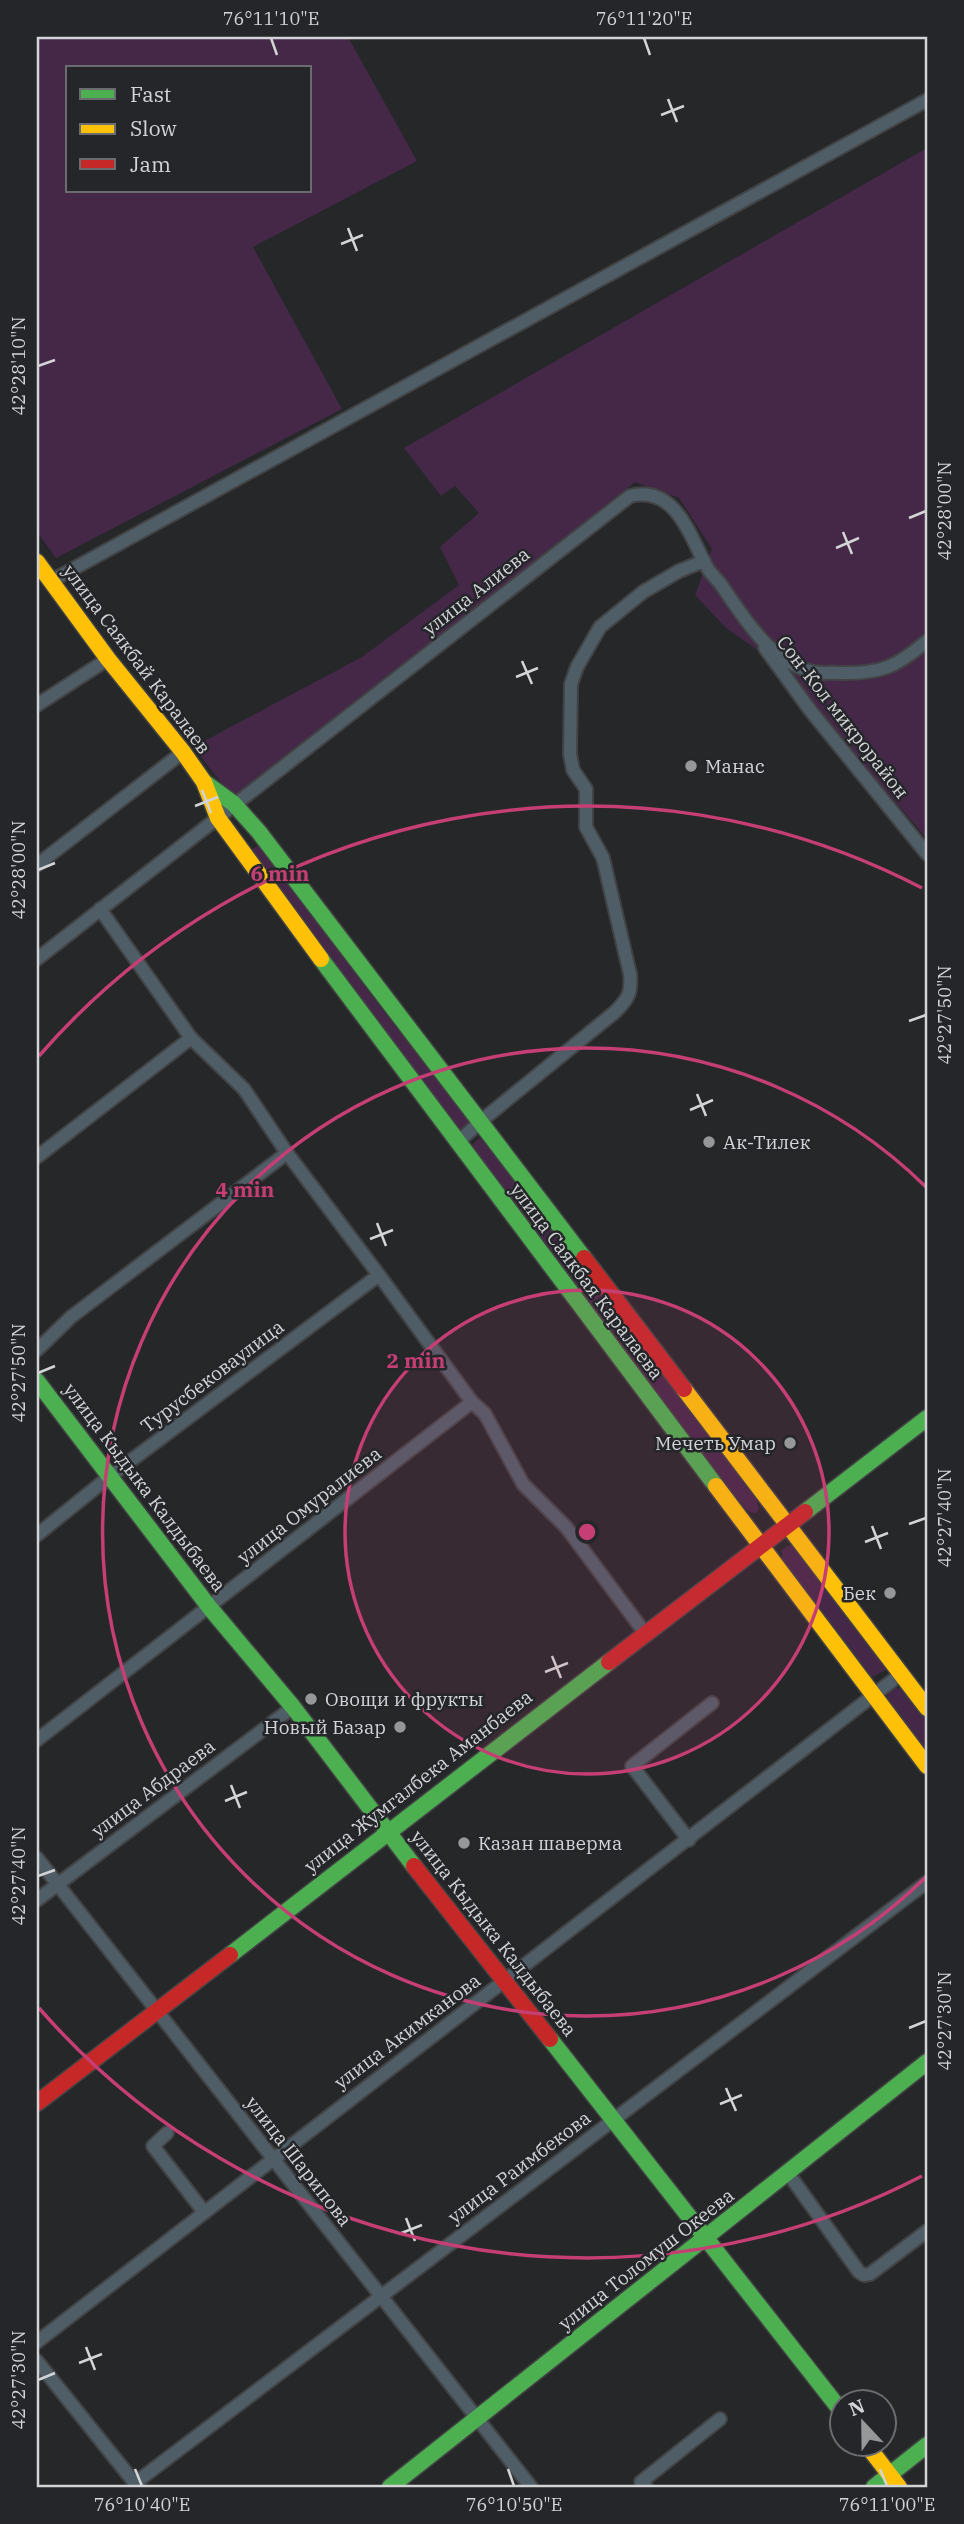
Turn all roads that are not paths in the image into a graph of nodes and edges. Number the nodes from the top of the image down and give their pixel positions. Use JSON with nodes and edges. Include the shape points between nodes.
{"nodes":[{"id":1,"x":927,"y":100,"type":"edge"},
{"id":2,"x":704,"y":561,"type":"junction"},
{"id":3,"x":37,"y":562,"type":"edge"},
{"id":4,"x":51,"y":581,"type":"junction"},
{"id":5,"x":756,"y":635,"type":"junction"},
{"id":6,"x":927,"y":640,"type":"edge"},
{"id":7,"x":108,"y":659,"type":"junction"},
{"id":8,"x":37,"y":705,"type":"edge"},
{"id":9,"x":183,"y":752,"type":"junction"},
{"id":10,"x":204,"y":782,"type":"junction"},
{"id":11,"x":234,"y":804,"type":"junction"},
{"id":12,"x":218,"y":818,"type":"junction"},
{"id":13,"x":927,"y":854,"type":"edge"},
{"id":14,"x":37,"y":865,"type":"edge"},
{"id":15,"x":100,"y":909,"type":"junction"},
{"id":16,"x":37,"y":959,"type":"edge"},
{"id":17,"x":191,"y":1038,"type":"junction"},
{"id":18,"x":481,"y":1121,"type":"junction"},
{"id":19,"x":457,"y":1143,"type":"junction"},
{"id":20,"x":286,"y":1153,"type":"junction"},
{"id":21,"x":37,"y":1157,"type":"edge"},
{"id":22,"x":379,"y":1275,"type":"junction"},
{"id":23,"x":37,"y":1350,"type":"edge"},
{"id":24,"x":37,"y":1381,"type":"edge"},
{"id":25,"x":472,"y":1402,"type":"junction"},
{"id":26,"x":927,"y":1418,"type":"edge"},
{"id":27,"x":109,"y":1477,"type":"junction"},
{"id":28,"x":789,"y":1525,"type":"junction"},
{"id":29,"x":37,"y":1535,"type":"edge"},
{"id":30,"x":761,"y":1547,"type":"junction"},
{"id":31,"x":210,"y":1608,"type":"junction"},
{"id":32,"x":645,"y":1633,"type":"junction"},
{"id":33,"x":901,"y":1674,"type":"junction"},
{"id":34,"x":872,"y":1695,"type":"junction"},
{"id":35,"x":712,"y":1703,"type":"dead end"},
{"id":36,"x":293,"y":1707,"type":"junction"},
{"id":37,"x":927,"y":1708,"type":"edge"},
{"id":38,"x":37,"y":1740,"type":"edge"},
{"id":39,"x":927,"y":1766,"type":"edge"},
{"id":40,"x":387,"y":1832,"type":"junction"},
{"id":41,"x":689,"y":1840,"type":"junction"},
{"id":42,"x":37,"y":1858,"type":"edge"},
{"id":43,"x":927,"y":1882,"type":"edge"},
{"id":44,"x":57,"y":1884,"type":"junction"},
{"id":45,"x":37,"y":1900,"type":"edge"},
{"id":46,"x":505,"y":1980,"type":"junction"},
{"id":47,"x":157,"y":2010,"type":"junction"},
{"id":48,"x":927,"y":2062,"type":"edge"},
{"id":49,"x":37,"y":2103,"type":"edge"},
{"id":50,"x":614,"y":2120,"type":"junction"},
{"id":51,"x":167,"y":2133,"type":"dead end"},
{"id":52,"x":272,"y":2158,"type":"junction"},
{"id":53,"x":788,"y":2173,"type":"junction"},
{"id":54,"x":204,"y":2212,"type":"junction"},
{"id":55,"x":927,"y":2231,"type":"edge"},
{"id":56,"x":706,"y":2238,"type":"junction"},
{"id":57,"x":381,"y":2296,"type":"junction"},
{"id":58,"x":37,"y":2342,"type":"edge"},
{"id":59,"x":37,"y":2361,"type":"edge"},
{"id":60,"x":828,"y":2394,"type":"edge"},
{"id":61,"x":477,"y":2419,"type":"junction"},
{"id":62,"x":720,"y":2419,"type":"dead end"},
{"id":63,"x":927,"y":2445,"type":"edge"},
{"id":64,"x":877,"y":2458,"type":"edge"},
{"id":65,"x":895,"y":2481,"type":"edge"},
{"id":66,"x":137,"y":2485,"type":"edge"},
{"id":67,"x":390,"y":2487,"type":"edge"},
{"id":68,"x":531,"y":2487,"type":"edge"},
{"id":69,"x":646,"y":2487,"type":"edge"},
{"id":70,"x":874,"y":2487,"type":"edge"}],
"edges":[{"from":1,"to":4,"type":"street"},
{"from":2,"to":5,"type":"street","name":"улица Алиева"},
{"from":2,"to":11,"type":"street","name":"улица Алиева","via":[[687,526],[670,506],[658,498],[630,496]]},
{"from":2,"to":18,"type":"street","via":[[643,592],[600,627],[571,684],[570,754],[573,770],[586,789],[586,827],[603,858],[620,928],[632,988],[629,998]]},
{"from":3,"to":4,"type":"street","name":"улица Саякбай Каралаев"},
{"from":4,"to":7,"type":"street","name":"улица Саякбай Каралаев"},
{"from":5,"to":6,"type":"street","name":"улица Алиева","via":[[784,658],[814,672],[862,674],[895,666]]},
{"from":5,"to":13,"type":"street","name":"Сон-Кол микрорайон","via":[[810,710]]},
{"from":7,"to":8,"type":"street"},
{"from":7,"to":9,"type":"street","name":"улица Саякбай Каралаев"},
{"from":9,"to":10,"type":"street","name":"улица Саякбай Каралаев"},
{"from":9,"to":14,"type":"street"},
{"from":10,"to":11,"type":"street","name":"улица Саякбай Каралаев"},
{"from":10,"to":12,"type":"street","name":"улица Саякбай Каралаев"},
{"from":11,"to":12,"type":"street","name":"улица Алиева"},
{"from":11,"to":18,"type":"street","name":"улица Саякбая Каралаева"},
{"from":12,"to":15,"type":"street","name":"улица Алиева"},
{"from":12,"to":19,"type":"street","name":"улица Саякбая Каралаева"},
{"from":15,"to":16,"type":"street","name":"улица Алиева"},
{"from":15,"to":17,"type":"street"},
{"from":17,"to":20,"type":"street","via":[[244,1089]]},
{"from":17,"to":21,"type":"street"},
{"from":18,"to":19,"type":"street"},
{"from":18,"to":28,"type":"street","name":"улица Саякбая Каралаева"},
{"from":19,"to":30,"type":"street","name":"улица Саякбая Каралаева"},
{"from":20,"to":22,"type":"street"},
{"from":20,"to":23,"type":"street","via":[[91,1301]]},
{"from":22,"to":25,"type":"street"},
{"from":22,"to":27,"type":"street","name":"Турусбековаулица"},
{"from":24,"to":27,"type":"street","name":"улица Кыдыка Калдыбаева"},
{"from":25,"to":31,"type":"street","name":"улица Омуралиева"},
{"from":25,"to":32,"type":"street","via":[[485,1414],[523,1484],[566,1527]]},
{"from":26,"to":28,"type":"street","name":"улица Жумгалбека Аманбаева"},
{"from":27,"to":29,"type":"street","name":"Турусбековаулица"},
{"from":27,"to":31,"type":"street","name":"улица Кыдыка Калдыбаева"},
{"from":28,"to":30,"type":"street","name":"улица Жумгалбека Аманбаева"},
{"from":28,"to":33,"type":"street","name":"улица Саякбая Каралаева"},
{"from":30,"to":32,"type":"street","name":"улица Жумгалбека Аманбаева"},
{"from":30,"to":34,"type":"street","name":"улица Саякбая Каралаева"},
{"from":31,"to":36,"type":"street","name":"улица Кыдыка Калдыбаева"},
{"from":31,"to":38,"type":"street","name":"улица Омуралиева"},
{"from":32,"to":40,"type":"street","name":"улица Жумгалбека Аманбаева"},
{"from":33,"to":34,"type":"street","name":"улица Акимканова"},
{"from":33,"to":37,"type":"street","name":"улица Саякбая Каралаева"},
{"from":34,"to":39,"type":"street","name":"улица Саякбая Каралаева"},
{"from":34,"to":41,"type":"street","name":"улица Акимканова"},
{"from":35,"to":41,"type":"street","via":[[632,1766]]},
{"from":36,"to":40,"type":"street","name":"улица Кыдыка Калдыбаева"},
{"from":36,"to":44,"type":"street","name":"улица Абдраева"},
{"from":40,"to":46,"type":"street","name":"улица Кыдыка Калдыбаева"},
{"from":40,"to":47,"type":"street","name":"улица Жумгалбека Аманбаева"},
{"from":41,"to":46,"type":"street","name":"улица Акимканова"},
{"from":42,"to":44,"type":"street","name":"улица Шарипова"},
{"from":43,"to":50,"type":"street","name":"улица Раимбекова"},
{"from":44,"to":45,"type":"street","name":"улица Абдраева"},
{"from":44,"to":47,"type":"street","name":"улица Шарипова"},
{"from":46,"to":50,"type":"street","name":"улица Кыдыка Калдыбаева"},
{"from":46,"to":52,"type":"street","name":"улица Акимканова"},
{"from":47,"to":49,"type":"street","name":"улица Жумгалбека Аманбаева"},
{"from":47,"to":52,"type":"street","name":"улица Шарипова"},
{"from":48,"to":53,"type":"street","name":"улица Толомуш Океева"},
{"from":50,"to":56,"type":"street","name":"улица Кыдыка Калдыбаева"},
{"from":50,"to":57,"type":"street","name":"улица Раимбекова"},
{"from":51,"to":54,"type":"street","via":[[153,2146]]},
{"from":52,"to":54,"type":"street","name":"улица Акимканова"},
{"from":52,"to":57,"type":"street","name":"улица Шарипова"},
{"from":53,"to":55,"type":"street","via":[[864,2275]]},
{"from":53,"to":56,"type":"street","name":"улица Толомуш Океева"},
{"from":54,"to":58,"type":"street","name":"улица Акимканова"},
{"from":56,"to":60,"type":"street","name":"улица Кыдыка Калдыбаева"},
{"from":56,"to":61,"type":"street","name":"улица Толомуш Океева"},
{"from":57,"to":61,"type":"street","name":"улица Шарипова"},
{"from":57,"to":66,"type":"street","name":"улица Раимбекова"},
{"from":59,"to":66,"type":"street"},
{"from":61,"to":67,"type":"street","name":"улица Толомуш Океева"},
{"from":61,"to":68,"type":"street","name":"улица Шарипова"},
{"from":62,"to":69,"type":"street","via":[[642,2482]]},
{"from":63,"to":65,"type":"street"},
{"from":64,"to":65,"type":"street"},
{"from":65,"to":70,"type":"street"}]}
